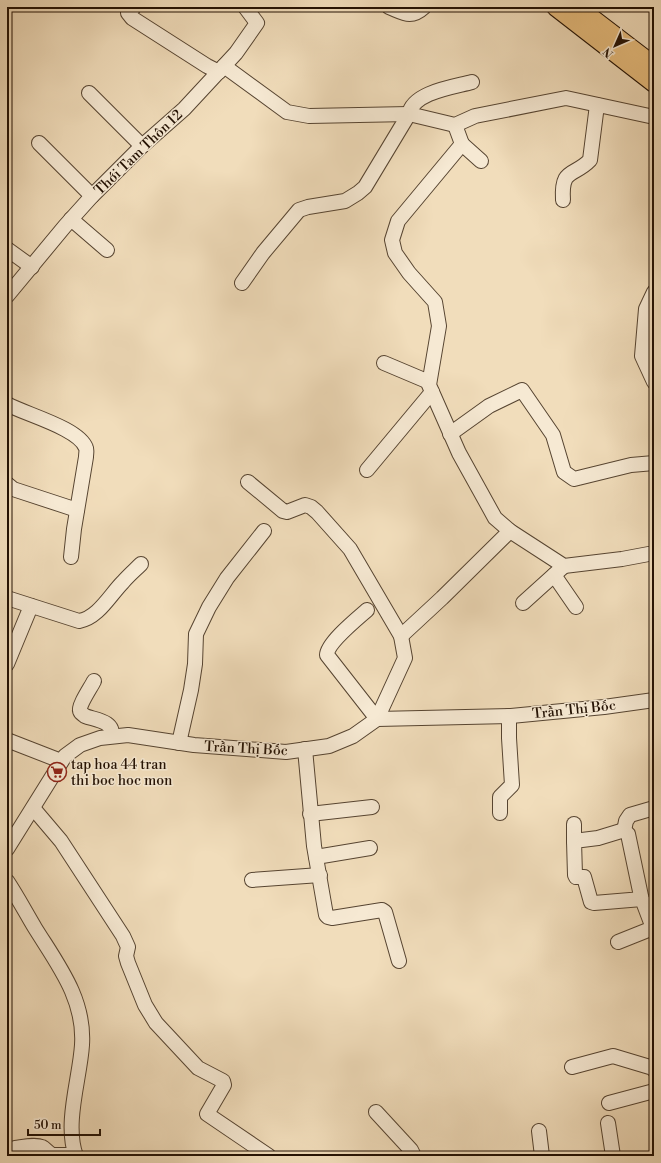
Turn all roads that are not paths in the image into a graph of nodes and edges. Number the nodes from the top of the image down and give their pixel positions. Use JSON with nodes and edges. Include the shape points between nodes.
{"nodes":[{"id":1,"x":134,"y":7,"type":"edge"},
{"id":2,"x":245,"y":7,"type":"edge"},
{"id":3,"x":389,"y":7,"type":"edge"},
{"id":4,"x":424,"y":7,"type":"edge"},
{"id":5,"x":556,"y":7,"type":"edge"},
{"id":6,"x":577,"y":7,"type":"edge"},
{"id":7,"x":654,"y":66,"type":"edge"},
{"id":8,"x":222,"y":69,"type":"junction"},
{"id":9,"x":472,"y":82,"type":"dead end"},
{"id":10,"x":654,"y":83,"type":"edge"},
{"id":11,"x":89,"y":93,"type":"dead end"},
{"id":12,"x":597,"y":105,"type":"junction"},
{"id":13,"x":409,"y":114,"type":"junction"},
{"id":14,"x":654,"y":117,"type":"edge"},
{"id":15,"x":455,"y":125,"type":"junction"},
{"id":16,"x":39,"y":143,"type":"dead end"},
{"id":17,"x":462,"y":144,"type":"junction"},
{"id":18,"x":142,"y":146,"type":"junction"},
{"id":19,"x":481,"y":160,"type":"dead end"},
{"id":20,"x":92,"y":196,"type":"junction"},
{"id":21,"x":563,"y":200,"type":"dead end"},
{"id":22,"x":71,"y":219,"type":"junction"},
{"id":23,"x":7,"y":249,"type":"edge"},
{"id":24,"x":107,"y":250,"type":"dead end"},
{"id":25,"x":32,"y":267,"type":"junction"},
{"id":26,"x":242,"y":283,"type":"dead end"},
{"id":27,"x":654,"y":292,"type":"edge"},
{"id":28,"x":7,"y":296,"type":"edge"},
{"id":29,"x":384,"y":363,"type":"dead end"},
{"id":30,"x":654,"y":382,"type":"edge"},
{"id":31,"x":431,"y":387,"type":"junction"},
{"id":32,"x":7,"y":404,"type":"edge"},
{"id":33,"x":450,"y":434,"type":"junction"},
{"id":34,"x":654,"y":463,"type":"edge"},
{"id":35,"x":367,"y":470,"type":"dead end"},
{"id":36,"x":248,"y":482,"type":"dead end"},
{"id":37,"x":7,"y":484,"type":"edge"},
{"id":38,"x":77,"y":510,"type":"junction"},
{"id":39,"x":264,"y":531,"type":"dead end"},
{"id":40,"x":510,"y":532,"type":"junction"},
{"id":41,"x":654,"y":553,"type":"edge"},
{"id":42,"x":70,"y":557,"type":"dead end"},
{"id":43,"x":141,"y":564,"type":"dead end"},
{"id":44,"x":559,"y":570,"type":"junction"},
{"id":45,"x":7,"y":598,"type":"edge"},
{"id":46,"x":522,"y":603,"type":"dead end"},
{"id":47,"x":31,"y":606,"type":"junction"},
{"id":48,"x":576,"y":607,"type":"dead end"},
{"id":49,"x":367,"y":610,"type":"dead end"},
{"id":50,"x":401,"y":636,"type":"junction"},
{"id":51,"x":7,"y":664,"type":"edge"},
{"id":52,"x":94,"y":681,"type":"dead end"},
{"id":53,"x":654,"y":700,"type":"edge"},
{"id":54,"x":509,"y":716,"type":"junction"},
{"id":55,"x":377,"y":719,"type":"junction"},
{"id":56,"x":111,"y":736,"type":"junction"},
{"id":57,"x":7,"y":740,"type":"edge"},
{"id":58,"x":179,"y":742,"type":"junction"},
{"id":59,"x":305,"y":749,"type":"junction"},
{"id":60,"x":61,"y":761,"type":"junction"},
{"id":61,"x":372,"y":807,"type":"dead end"},
{"id":62,"x":33,"y":808,"type":"junction"},
{"id":63,"x":654,"y":808,"type":"edge"},
{"id":64,"x":500,"y":813,"type":"dead end"},
{"id":65,"x":310,"y":814,"type":"junction"},
{"id":66,"x":574,"y":824,"type":"dead end"},
{"id":67,"x":624,"y":831,"type":"junction"},
{"id":68,"x":574,"y":841,"type":"junction"},
{"id":69,"x":370,"y":848,"type":"dead end"},
{"id":70,"x":7,"y":849,"type":"edge"},
{"id":71,"x":316,"y":857,"type":"junction"},
{"id":72,"x":320,"y":875,"type":"junction"},
{"id":73,"x":252,"y":880,"type":"dead end"},
{"id":74,"x":7,"y":881,"type":"edge"},
{"id":75,"x":642,"y":899,"type":"junction"},
{"id":76,"x":654,"y":928,"type":"edge"},
{"id":77,"x":618,"y":942,"type":"dead end"},
{"id":78,"x":399,"y":961,"type":"dead end"},
{"id":79,"x":572,"y":1067,"type":"dead end"},
{"id":80,"x":654,"y":1070,"type":"edge"},
{"id":81,"x":654,"y":1091,"type":"edge"},
{"id":82,"x":610,"y":1103,"type":"dead end"},
{"id":83,"x":376,"y":1112,"type":"dead end"},
{"id":84,"x":608,"y":1123,"type":"dead end"},
{"id":85,"x":539,"y":1131,"type":"dead end"},
{"id":86,"x":15,"y":1148,"type":"dead end"},
{"id":87,"x":76,"y":1156,"type":"edge"},
{"id":88,"x":269,"y":1156,"type":"edge"},
{"id":89,"x":414,"y":1156,"type":"edge"},
{"id":90,"x":542,"y":1156,"type":"edge"},
{"id":91,"x":613,"y":1156,"type":"edge"}],
"edges":[{"from":1,"to":8,"type":"street","via":[[128,13],[132,18],[207,66]]},
{"from":2,"to":8,"type":"street","name":"Thới Tam Thôn 12","via":[[257,23]]},
{"from":3,"to":4,"type":"street","via":[[413,14]]},
{"from":5,"to":10,"type":"main road"},
{"from":6,"to":7,"type":"main road"},
{"from":8,"to":13,"type":"street","via":[[287,112],[308,116]]},
{"from":8,"to":18,"type":"street","name":"Thới Tam Thôn 12","via":[[184,109]]},
{"from":9,"to":13,"type":"street","via":[[428,95],[412,106]]},
{"from":11,"to":18,"type":"street"},
{"from":12,"to":14,"type":"street"},
{"from":12,"to":15,"type":"street","via":[[566,98],[475,116]]},
{"from":12,"to":21,"type":"street","via":[[590,160],[568,176],[563,184]]},
{"from":13,"to":15,"type":"street"},
{"from":13,"to":26,"type":"street","via":[[365,187],[344,201],[299,210]]},
{"from":15,"to":17,"type":"street"},
{"from":16,"to":20,"type":"street"},
{"from":17,"to":19,"type":"street"},
{"from":17,"to":31,"type":"street","via":[[398,221],[392,240],[395,253],[435,302],[439,326]]},
{"from":18,"to":20,"type":"street","name":"Thới Tam Thôn 12"},
{"from":20,"to":22,"type":"street","name":"Thới Tam Thôn 12"},
{"from":22,"to":24,"type":"street"},
{"from":22,"to":25,"type":"street","name":"Thới Tam Thôn 12"},
{"from":23,"to":25,"type":"street"},
{"from":25,"to":28,"type":"street","name":"Thới Tam Thôn 12"},
{"from":27,"to":30,"type":"street","via":[[646,309],[642,356]]},
{"from":29,"to":31,"type":"street"},
{"from":31,"to":33,"type":"street"},
{"from":31,"to":35,"type":"street"},
{"from":32,"to":38,"type":"street","via":[[45,419],[74,435],[86,447]]},
{"from":33,"to":34,"type":"street","via":[[489,406],[522,390],[553,435],[564,472],[574,479],[631,465]]},
{"from":33,"to":40,"type":"street","via":[[495,518]]},
{"from":36,"to":50,"type":"street","via":[[283,511],[287,512],[305,505],[317,512],[350,550]]},
{"from":37,"to":38,"type":"street","via":[[13,489]]},
{"from":38,"to":42,"type":"street"},
{"from":39,"to":58,"type":"street","via":[[227,578],[196,634],[192,690]]},
{"from":40,"to":44,"type":"street"},
{"from":40,"to":50,"type":"street"},
{"from":41,"to":44,"type":"street"},
{"from":43,"to":47,"type":"street","via":[[97,611],[84,620],[79,621]]},
{"from":44,"to":46,"type":"street"},
{"from":44,"to":48,"type":"street"},
{"from":45,"to":47,"type":"street"},
{"from":47,"to":51,"type":"street"},
{"from":49,"to":55,"type":"street","via":[[334,642],[327,655]]},
{"from":50,"to":55,"type":"street","via":[[405,658]]},
{"from":52,"to":56,"type":"street","via":[[80,710],[85,716],[110,726]]},
{"from":53,"to":54,"type":"street","name":"Trần Thị Bốc"},
{"from":54,"to":55,"type":"street","name":"Trần Thị Bốc"},
{"from":54,"to":64,"type":"street","via":[[512,781],[510,788],[500,799]]},
{"from":55,"to":59,"type":"street","name":"Trần Thị Bốc","via":[[353,736],[328,746]]},
{"from":56,"to":58,"type":"street","name":"Trần Thị Bốc","via":[[128,735]]},
{"from":56,"to":60,"type":"street","name":"Trần Thị Bốc","via":[[80,745]]},
{"from":57,"to":60,"type":"street"},
{"from":58,"to":59,"type":"street","name":"Trần Thị Bốc","via":[[286,752]]},
{"from":59,"to":65,"type":"street"},
{"from":60,"to":62,"type":"street","name":"Trần Thị Bốc"},
{"from":61,"to":65,"type":"street"},
{"from":62,"to":70,"type":"street","name":"Trần Thị Bốc"},
{"from":62,"to":88,"type":"street","via":[[61,841],[123,936],[128,947],[126,957],[145,1005],[156,1023],[198,1068],[223,1081],[224,1085],[207,1114]]},
{"from":63,"to":67,"type":"street","via":[[630,815]]},
{"from":65,"to":71,"type":"street"},
{"from":66,"to":68,"type":"street"},
{"from":67,"to":68,"type":"street"},
{"from":67,"to":75,"type":"street","via":[[628,834]]},
{"from":68,"to":75,"type":"street","via":[[575,875],[584,877],[591,902]]},
{"from":69,"to":71,"type":"street"},
{"from":71,"to":72,"type":"street"},
{"from":72,"to":73,"type":"street"},
{"from":72,"to":78,"type":"street","via":[[328,917],[382,910],[385,912]]},
{"from":74,"to":87,"type":"street","via":[[64,974],[77,1002],[82,1044],[72,1109],[72,1147]]},
{"from":75,"to":76,"type":"street"},
{"from":76,"to":77,"type":"street"},
{"from":79,"to":80,"type":"street","via":[[613,1056]]},
{"from":81,"to":82,"type":"street"},
{"from":83,"to":89,"type":"street"},
{"from":84,"to":91,"type":"street"},
{"from":85,"to":90,"type":"street"},
{"from":86,"to":87,"type":"street","via":[[38,1146],[52,1155]]}]}
